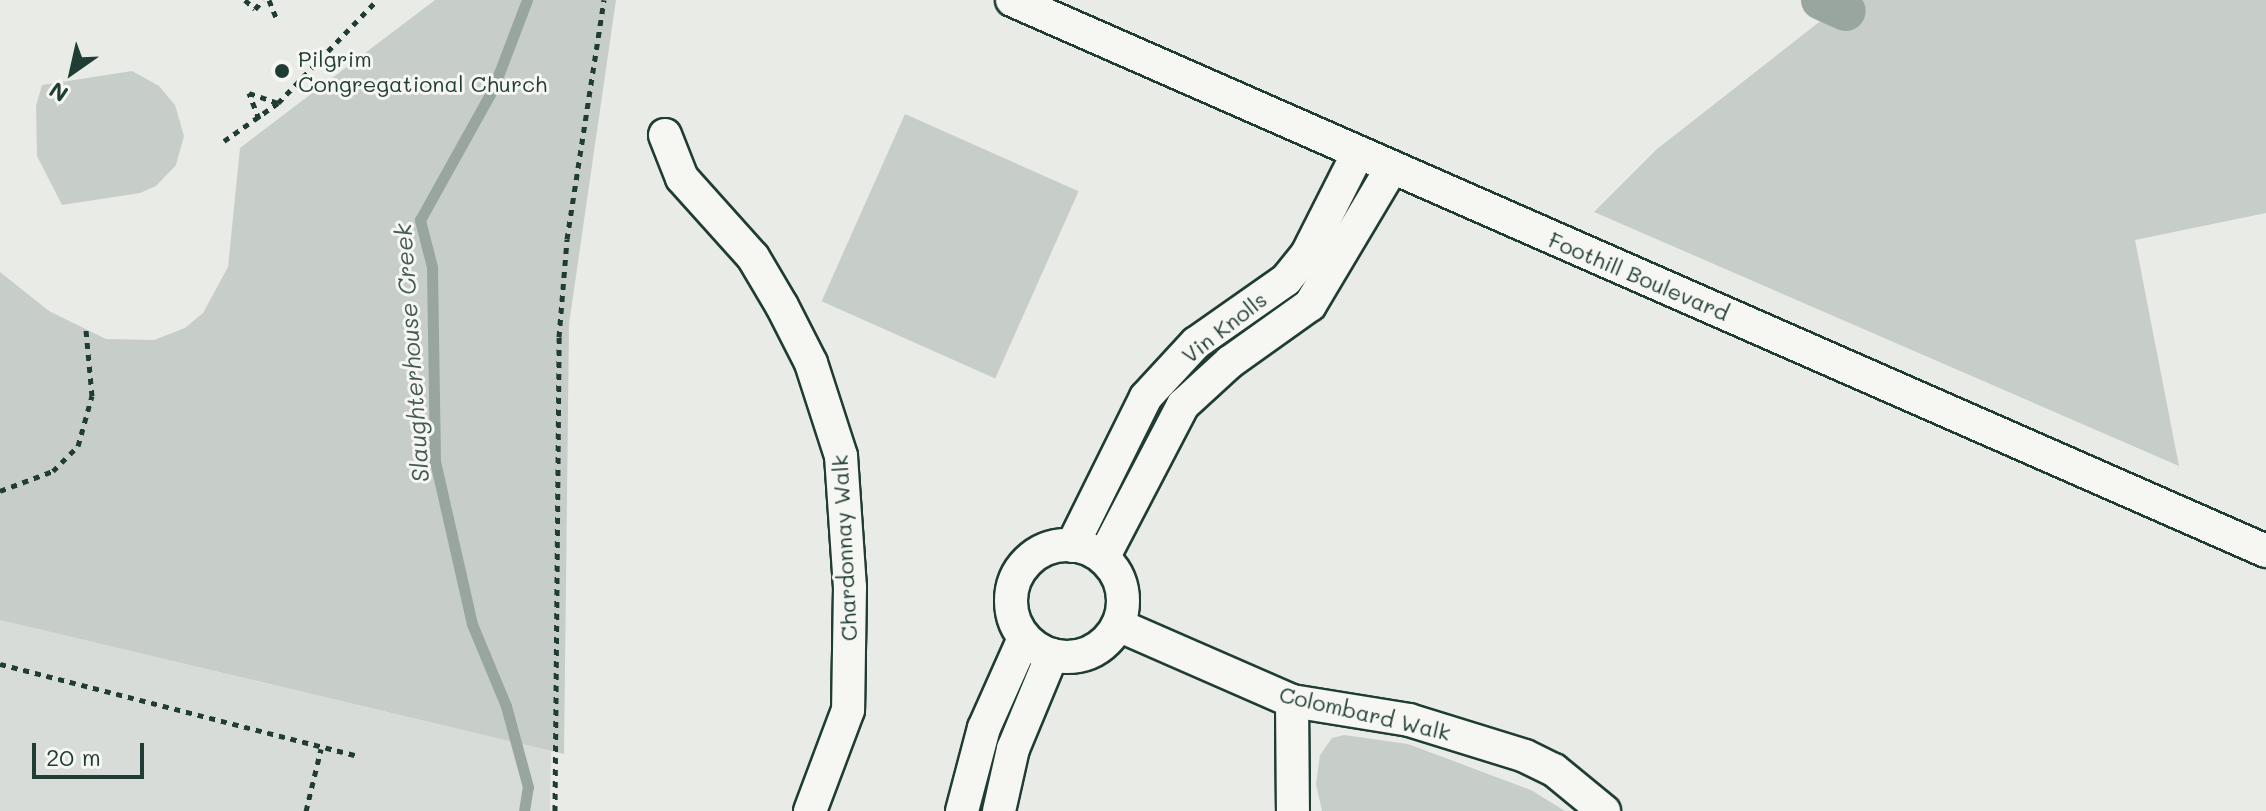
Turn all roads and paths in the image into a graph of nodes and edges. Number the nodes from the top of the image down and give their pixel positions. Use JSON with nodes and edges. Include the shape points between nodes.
{"nodes":[{"id":1,"x":245,"y":0,"type":"edge"},
{"id":2,"x":266,"y":0,"type":"edge"},
{"id":3,"x":377,"y":0,"type":"edge"},
{"id":4,"x":604,"y":0,"type":"edge"},
{"id":5,"x":1012,"y":0,"type":"edge"},
{"id":6,"x":277,"y":20,"type":"dead end"},
{"id":7,"x":278,"y":103,"type":"junction"},
{"id":8,"x":259,"y":119,"type":"junction"},
{"id":9,"x":665,"y":135,"type":"dead end"},
{"id":10,"x":224,"y":141,"type":"dead end"},
{"id":11,"x":1357,"y":155,"type":"junction"},
{"id":12,"x":1391,"y":169,"type":"junction"},
{"id":13,"x":86,"y":330,"type":"dead end"},
{"id":14,"x":0,"y":491,"type":"edge"},
{"id":15,"x":1072,"y":546,"type":"junction"},
{"id":16,"x":2266,"y":551,"type":"edge"},
{"id":17,"x":1103,"y":558,"type":"junction"},
{"id":18,"x":1118,"y":625,"type":"junction"},
{"id":19,"x":1024,"y":638,"type":"junction"},
{"id":20,"x":1052,"y":655,"type":"junction"},
{"id":21,"x":0,"y":664,"type":"edge"},
{"id":22,"x":1292,"y":701,"type":"junction"},
{"id":23,"x":321,"y":749,"type":"junction"},
{"id":24,"x":358,"y":756,"type":"dead end"},
{"id":25,"x":306,"y":811,"type":"edge"},
{"id":26,"x":555,"y":811,"type":"edge"},
{"id":27,"x":810,"y":811,"type":"edge"},
{"id":28,"x":962,"y":811,"type":"edge"},
{"id":29,"x":999,"y":811,"type":"edge"},
{"id":30,"x":1293,"y":811,"type":"edge"},
{"id":31,"x":1604,"y":811,"type":"edge"}],
"edges":[{"from":1,"to":2,"type":"path","via":[[255,9]]},
{"from":2,"to":6,"type":"path"},
{"from":3,"to":7,"type":"path"},
{"from":4,"to":26,"type":"path","via":[[567,239],[559,337]]},
{"from":5,"to":11,"type":"street","name":"Foothill Boulevard"},
{"from":7,"to":8,"type":"path"},
{"from":7,"to":8,"type":"path","via":[[249,93]]},
{"from":8,"to":10,"type":"path"},
{"from":9,"to":27,"type":"street","name":"Chardonnay Walk","via":[[682,178],[753,257],[782,306],[811,363],[841,456],[850,587],[848,710]]},
{"from":11,"to":12,"type":"street","name":"Foothill Boulevard"},
{"from":11,"to":15,"type":"street","name":"Vin Knolls","via":[[1307,254],[1286,280],[1196,343],[1146,397]]},
{"from":12,"to":16,"type":"street","name":"Foothill Boulevard"},
{"from":12,"to":17,"type":"street","name":"Vin Knolls","via":[[1310,305],[1230,362],[1183,405]]},
{"from":13,"to":14,"type":"path","via":[[92,396],[78,446],[53,471]]},
{"from":15,"to":17,"type":"street"},
{"from":15,"to":19,"type":"street","via":[[1036,554],[1013,584],[1014,621]]},
{"from":17,"to":18,"type":"street","via":[[1122,590]]},
{"from":18,"to":20,"type":"street","via":[[1110,638],[1083,655]]},
{"from":18,"to":22,"type":"street","name":"Colombard Walk"},
{"from":19,"to":20,"type":"street"},
{"from":19,"to":28,"type":"street","via":[[984,728]]},
{"from":20,"to":29,"type":"street","via":[[1013,749]]},
{"from":21,"to":23,"type":"path","via":[[292,736]]},
{"from":22,"to":30,"type":"street"},
{"from":22,"to":31,"type":"street","name":"Colombard Walk","via":[[1409,720],[1525,756],[1554,770]]},
{"from":23,"to":24,"type":"path"},
{"from":23,"to":25,"type":"path"}]}
